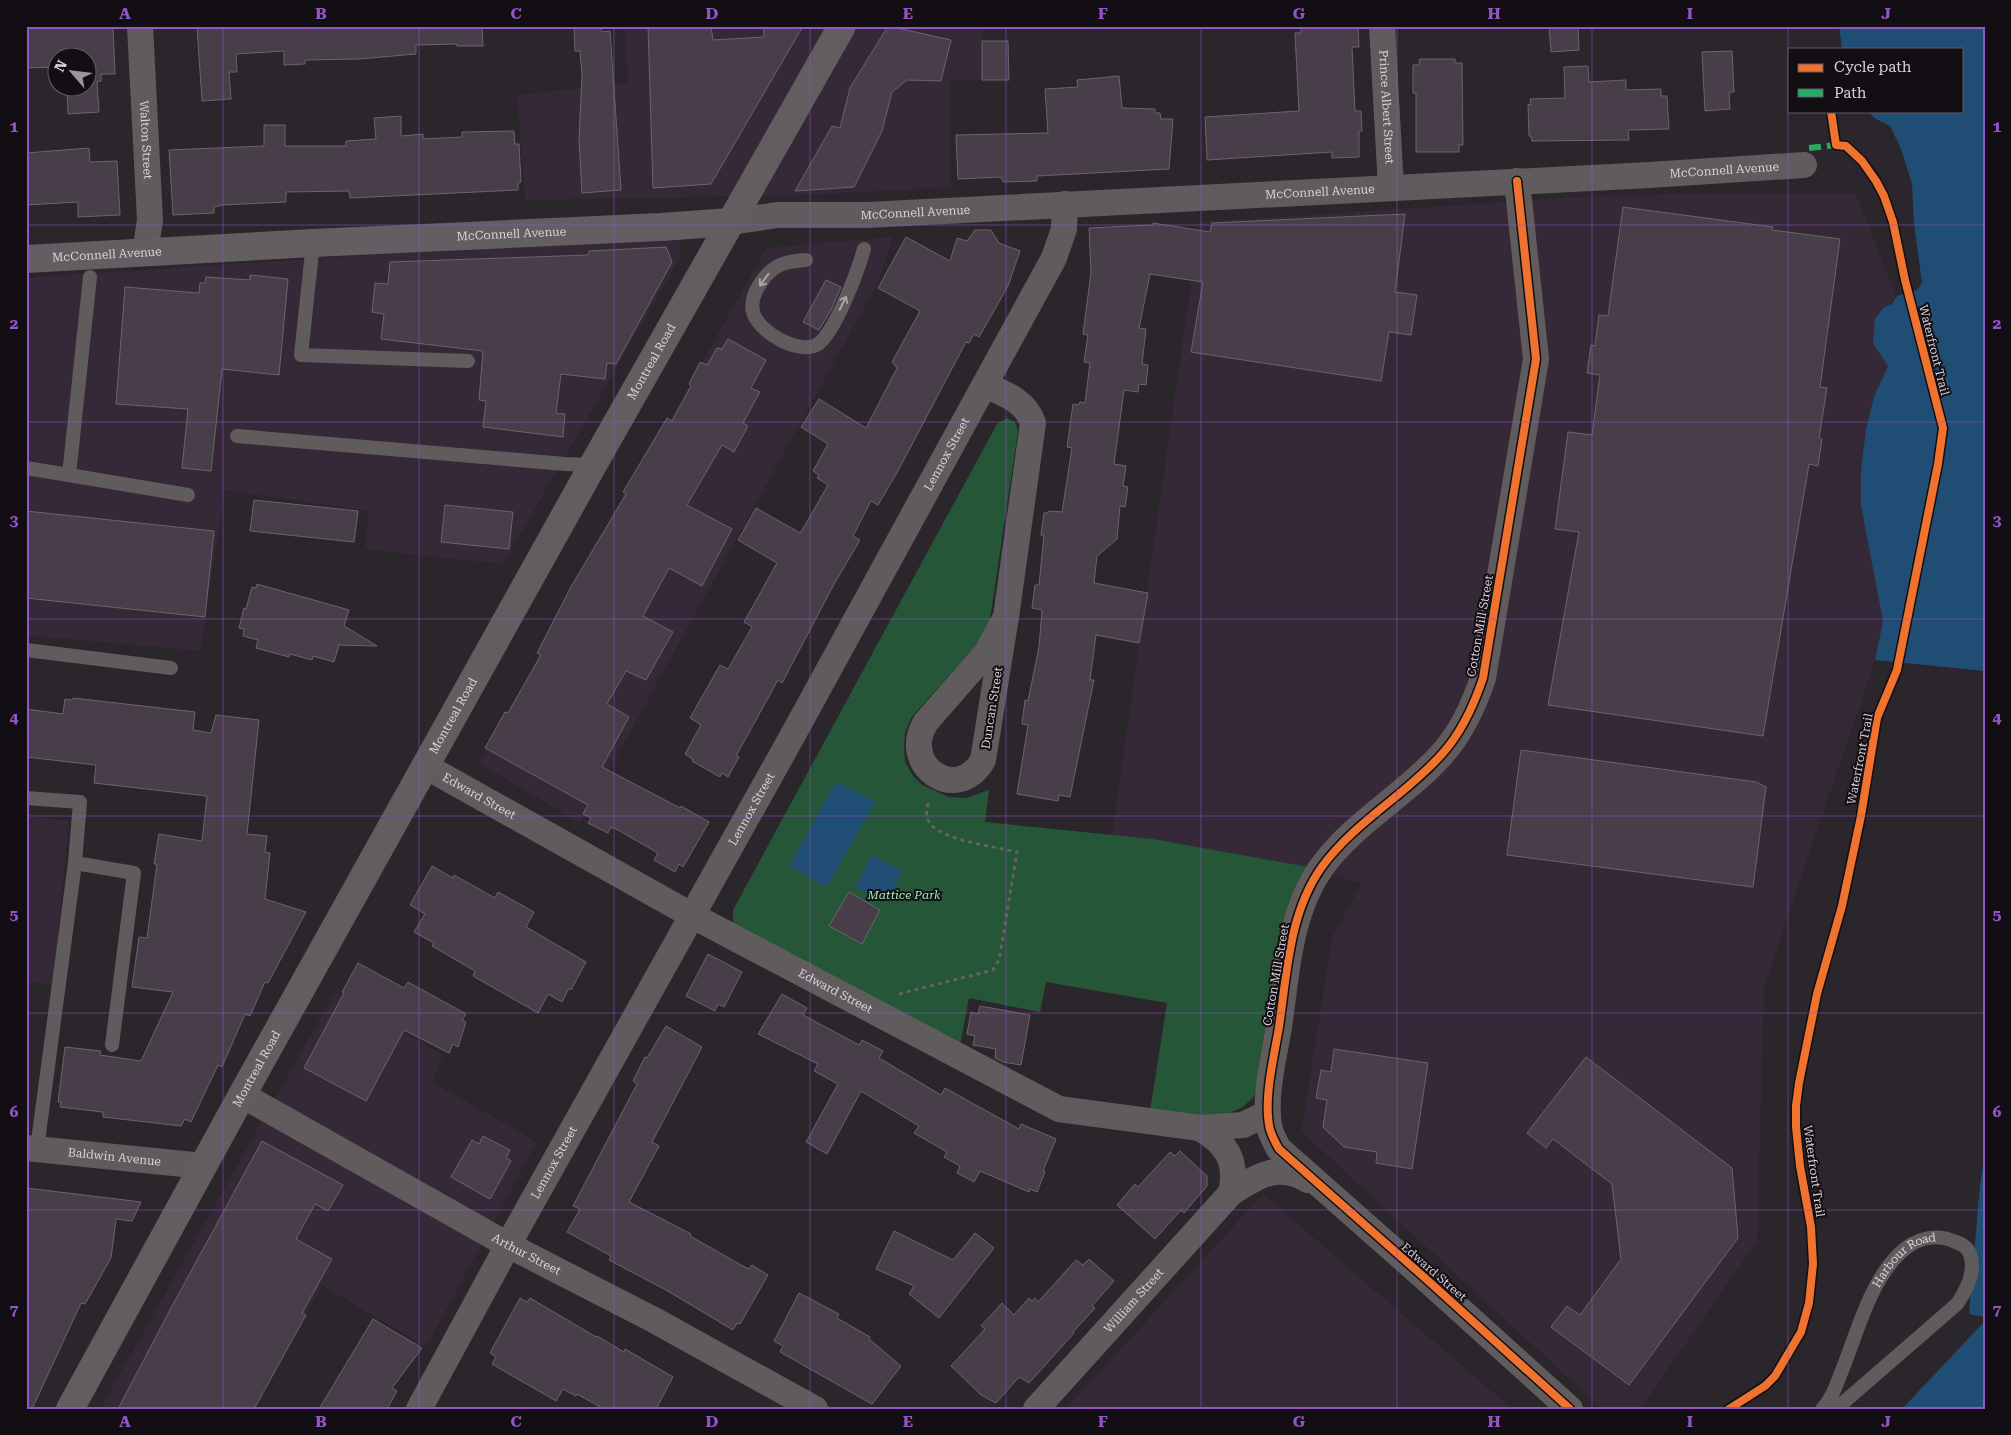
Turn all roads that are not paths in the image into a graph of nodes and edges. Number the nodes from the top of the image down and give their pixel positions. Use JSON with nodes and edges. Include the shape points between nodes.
{"nodes":[{"id":1,"x":140,"y":26,"type":"edge"},
{"id":2,"x":842,"y":26,"type":"edge"},
{"id":3,"x":1382,"y":26,"type":"edge"},
{"id":4,"x":1804,"y":165,"type":"dead end"},
{"id":5,"x":1516,"y":181,"type":"junction"},
{"id":6,"x":1391,"y":188,"type":"junction"},
{"id":7,"x":1065,"y":204,"type":"junction"},
{"id":8,"x":731,"y":222,"type":"junction"},
{"id":9,"x":313,"y":243,"type":"junction"},
{"id":10,"x":864,"y":249,"type":"dead end"},
{"id":11,"x":144,"y":253,"type":"junction"},
{"id":12,"x":26,"y":259,"type":"edge"},
{"id":13,"x":806,"y":260,"type":"dead end"},
{"id":14,"x":90,"y":277,"type":"dead end"},
{"id":15,"x":468,"y":361,"type":"dead end"},
{"id":16,"x":985,"y":385,"type":"junction"},
{"id":17,"x":237,"y":436,"type":"dead end"},
{"id":18,"x":593,"y":465,"type":"junction"},
{"id":19,"x":26,"y":468,"type":"edge"},
{"id":20,"x":69,"y":474,"type":"junction"},
{"id":21,"x":188,"y":495,"type":"dead end"},
{"id":22,"x":1006,"y":617,"type":"junction"},
{"id":23,"x":26,"y":650,"type":"edge"},
{"id":24,"x":171,"y":668,"type":"dead end"},
{"id":25,"x":425,"y":766,"type":"junction"},
{"id":26,"x":26,"y":798,"type":"edge"},
{"id":27,"x":75,"y":863,"type":"junction"},
{"id":28,"x":693,"y":916,"type":"junction"},
{"id":29,"x":112,"y":1045,"type":"dead end"},
{"id":30,"x":242,"y":1095,"type":"junction"},
{"id":31,"x":1268,"y":1113,"type":"junction"},
{"id":32,"x":1200,"y":1128,"type":"junction"},
{"id":33,"x":32,"y":1148,"type":"edge"},
{"id":34,"x":1283,"y":1153,"type":"joint"},
{"id":35,"x":203,"y":1166,"type":"junction"},
{"id":36,"x":1318,"y":1185,"type":"junction"},
{"id":37,"x":1231,"y":1193,"type":"junction"},
{"id":38,"x":508,"y":1245,"type":"junction"},
{"id":39,"x":70,"y":1409,"type":"edge"},
{"id":40,"x":419,"y":1409,"type":"edge"},
{"id":41,"x":815,"y":1409,"type":"edge"},
{"id":42,"x":1036,"y":1409,"type":"edge"},
{"id":43,"x":1570,"y":1409,"type":"edge"},
{"id":44,"x":1822,"y":1409,"type":"edge"},
{"id":45,"x":1836,"y":1409,"type":"edge"}],
"edges":[{"from":1,"to":11,"type":"street","name":"Walton Street","via":[[150,220]]},
{"from":2,"to":8,"type":"main road","name":"Montreal Road"},
{"from":3,"to":6,"type":"street","name":"Prince Albert Street"},
{"from":4,"to":5,"type":"street","name":"McConnell Avenue"},
{"from":5,"to":6,"type":"street","name":"McConnell Avenue"},
{"from":5,"to":31,"type":"street","name":"Cotton Mill Street","via":[[1536,359],[1483,678],[1469,713],[1443,754],[1347,839],[1322,868],[1304,899],[1286,972]]},
{"from":6,"to":7,"type":"street","name":"McConnell Avenue"},
{"from":7,"to":8,"type":"street","name":"McConnell Avenue","via":[[867,215],[777,216]]},
{"from":7,"to":16,"type":"street","name":"Lennox Street","via":[[1064,230],[1058,249]]},
{"from":8,"to":9,"type":"main road","name":"McConnell Avenue"},
{"from":8,"to":18,"type":"main road","name":"Montreal Road"},
{"from":9,"to":11,"type":"main road","name":"McConnell Avenue"},
{"from":9,"to":15,"type":"lane","via":[[301,354]]},
{"from":13,"to":10,"type":"lane","one_way":true,"via":[[789,262],[774,269],[762,282],[753,302],[753,312],[758,322],[776,337],[807,348],[817,344],[830,330],[857,273]]},
{"from":11,"to":12,"type":"main road","name":"McConnell Avenue"},
{"from":14,"to":20,"type":"lane"},
{"from":16,"to":22,"type":"street","name":"Duncan Street","via":[[1016,400],[1034,423]]},
{"from":16,"to":28,"type":"street","name":"Lennox Street"},
{"from":17,"to":18,"type":"lane"},
{"from":18,"to":25,"type":"main road","name":"Montreal Road"},
{"from":19,"to":20,"type":"lane"},
{"from":20,"to":21,"type":"lane"},
{"from":22,"to":22,"type":"street","name":"Duncan Street","via":[[987,652],[922,730],[919,744],[922,759],[929,771],[942,778],[968,777],[979,767],[986,753]]},
{"from":23,"to":24,"type":"lane"},
{"from":25,"to":28,"type":"street","name":"Edward Street"},
{"from":25,"to":30,"type":"main road","name":"Montreal Road"},
{"from":26,"to":27,"type":"lane","via":[[80,802]]},
{"from":27,"to":29,"type":"lane","via":[[134,873]]},
{"from":27,"to":33,"type":"lane"},
{"from":28,"to":32,"type":"street","name":"Edward Street","via":[[1058,1109]]},
{"from":28,"to":38,"type":"street","name":"Lennox Street"},
{"from":30,"to":35,"type":"main road","name":"Montreal Road"},
{"from":30,"to":38,"type":"street","name":"Arthur Street"},
{"from":31,"to":32,"type":"street","name":"Edward Street","via":[[1243,1126]]},
{"from":31,"to":34,"type":"street","name":"Cotton Mill Street","via":[[1269,1126]]},
{"from":32,"to":37,"type":"street","via":[[1226,1148],[1234,1173]]},
{"from":33,"to":35,"type":"street","name":"Baldwin Avenue"},
{"from":34,"to":36,"type":"street","name":"Edward Street"},
{"from":35,"to":39,"type":"main road","name":"Montreal Road"},
{"from":36,"to":37,"type":"street","name":"William Street","via":[[1293,1172],[1278,1171],[1265,1173]]},
{"from":36,"to":43,"type":"street","name":"Edward Street"},
{"from":37,"to":42,"type":"street","name":"William Street"},
{"from":38,"to":40,"type":"street","name":"Lennox Street"},
{"from":38,"to":41,"type":"street","name":"Arthur Street","via":[[654,1320]]},
{"from":44,"to":45,"type":"lane","name":"Harbour Road","via":[[1833,1392],[1878,1284],[1900,1254],[1912,1243],[1925,1238],[1948,1238],[1966,1247],[1970,1254],[1970,1278],[1957,1304]]}]}
